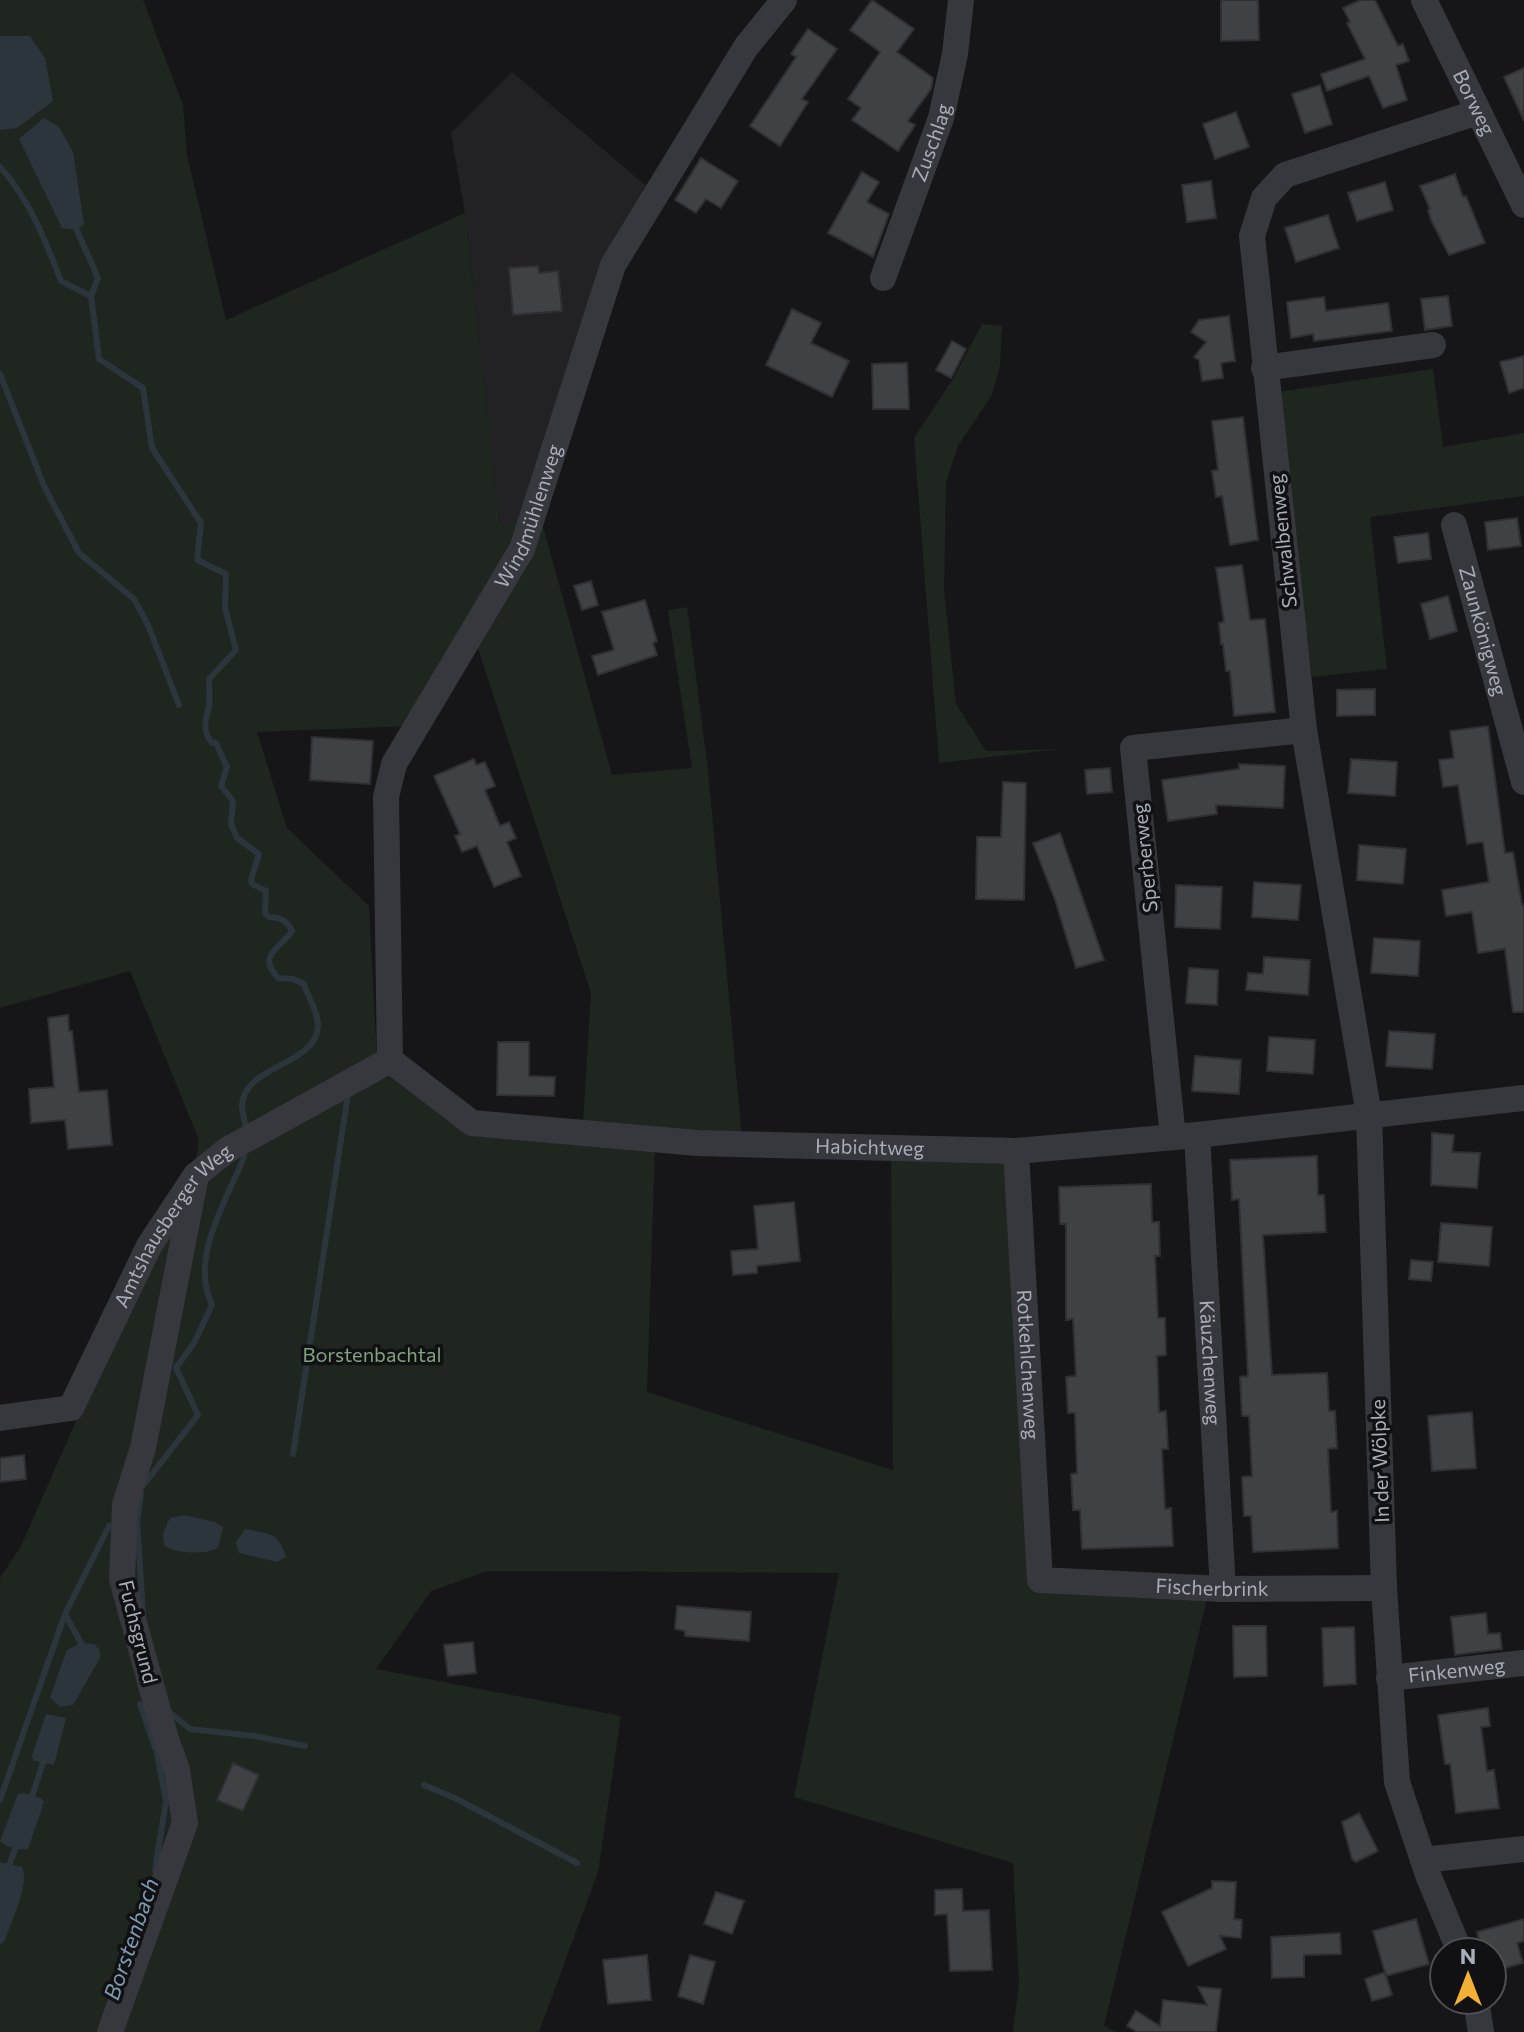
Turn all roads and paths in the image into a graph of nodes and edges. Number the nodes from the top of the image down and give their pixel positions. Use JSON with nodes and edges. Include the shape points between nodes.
{"nodes":[{"id":1,"x":784,"y":0,"type":"edge"},
{"id":2,"x":961,"y":0,"type":"edge"},
{"id":3,"x":1424,"y":0,"type":"edge"},
{"id":4,"x":1478,"y":112,"type":"junction"},
{"id":5,"x":1524,"y":205,"type":"edge"},
{"id":6,"x":883,"y":278,"type":"dead end"},
{"id":7,"x":1433,"y":345,"type":"dead end"},
{"id":8,"x":1264,"y":368,"type":"junction"},
{"id":9,"x":1454,"y":525,"type":"dead end"},
{"id":10,"x":1304,"y":730,"type":"junction"},
{"id":11,"x":1524,"y":782,"type":"edge"},
{"id":12,"x":390,"y":1060,"type":"junction"},
{"id":13,"x":1524,"y":1098,"type":"edge"},
{"id":14,"x":1369,"y":1115,"type":"junction"},
{"id":15,"x":1185,"y":1136,"type":"junction"},
{"id":16,"x":1016,"y":1151,"type":"junction"},
{"id":17,"x":196,"y":1175,"type":"junction"},
{"id":18,"x":0,"y":1418,"type":"edge"},
{"id":19,"x":1040,"y":1580,"type":"joint"},
{"id":20,"x":1384,"y":1588,"type":"junction"},
{"id":21,"x":1223,"y":1589,"type":"junction"},
{"id":22,"x":1524,"y":1663,"type":"edge"},
{"id":23,"x":1389,"y":1678,"type":"junction"},
{"id":24,"x":1524,"y":1849,"type":"edge"},
{"id":25,"x":1423,"y":1860,"type":"junction"},
{"id":26,"x":1454,"y":1936,"type":"edge"},
{"id":27,"x":110,"y":2032,"type":"edge"}],
"edges":[{"from":1,"to":12,"type":"street","name":"Windmühlenweg","via":[[746,47],[613,265],[522,549],[394,764],[386,797]]},
{"from":2,"to":6,"type":"street","name":"Zuschlag","via":[[941,118]]},
{"from":3,"to":4,"type":"street","name":"Borweg"},
{"from":4,"to":5,"type":"street","name":"Borweg"},
{"from":4,"to":8,"type":"street","name":"Schwalbenweg","via":[[1285,175],[1264,198],[1252,236]]},
{"from":7,"to":8,"type":"street"},
{"from":8,"to":10,"type":"street","name":"Schwalbenweg"},
{"from":9,"to":11,"type":"street","name":"Zaunkönigweg"},
{"from":10,"to":14,"type":"street","name":"Schwalbenweg"},
{"from":10,"to":15,"type":"street","name":"Sperberweg","via":[[1133,748]]},
{"from":12,"to":16,"type":"street","name":"Habichtweg","via":[[472,1123],[697,1143]]},
{"from":12,"to":17,"type":"street","name":"Amtshausberger Weg","via":[[227,1150]]},
{"from":13,"to":14,"type":"street"},
{"from":14,"to":15,"type":"street","name":"Habichtweg"},
{"from":14,"to":20,"type":"street","name":"In der Wölpke"},
{"from":15,"to":16,"type":"street","name":"Habichtweg"},
{"from":15,"to":21,"type":"street","name":"Käuzchenweg"},
{"from":16,"to":19,"type":"street","name":"Rotkehlchenweg"},
{"from":17,"to":18,"type":"street","name":"Amtshausberger Weg","via":[[149,1246],[71,1408]]},
{"from":17,"to":27,"type":"street","name":"Fuchsgrund","via":[[143,1448],[125,1505],[122,1579],[177,1770],[185,1823]]},
{"from":19,"to":21,"type":"street","name":"Fischerbrink"},
{"from":20,"to":21,"type":"street","name":"Fischerbrink"},
{"from":20,"to":23,"type":"street","name":"In der Wölpke"},
{"from":22,"to":23,"type":"street","name":"Finkenweg"},
{"from":23,"to":25,"type":"street","name":"In der Wölpke","via":[[1397,1782]]},
{"from":24,"to":25,"type":"street"},
{"from":25,"to":26,"type":"street","name":"In der Wölpke"}]}
